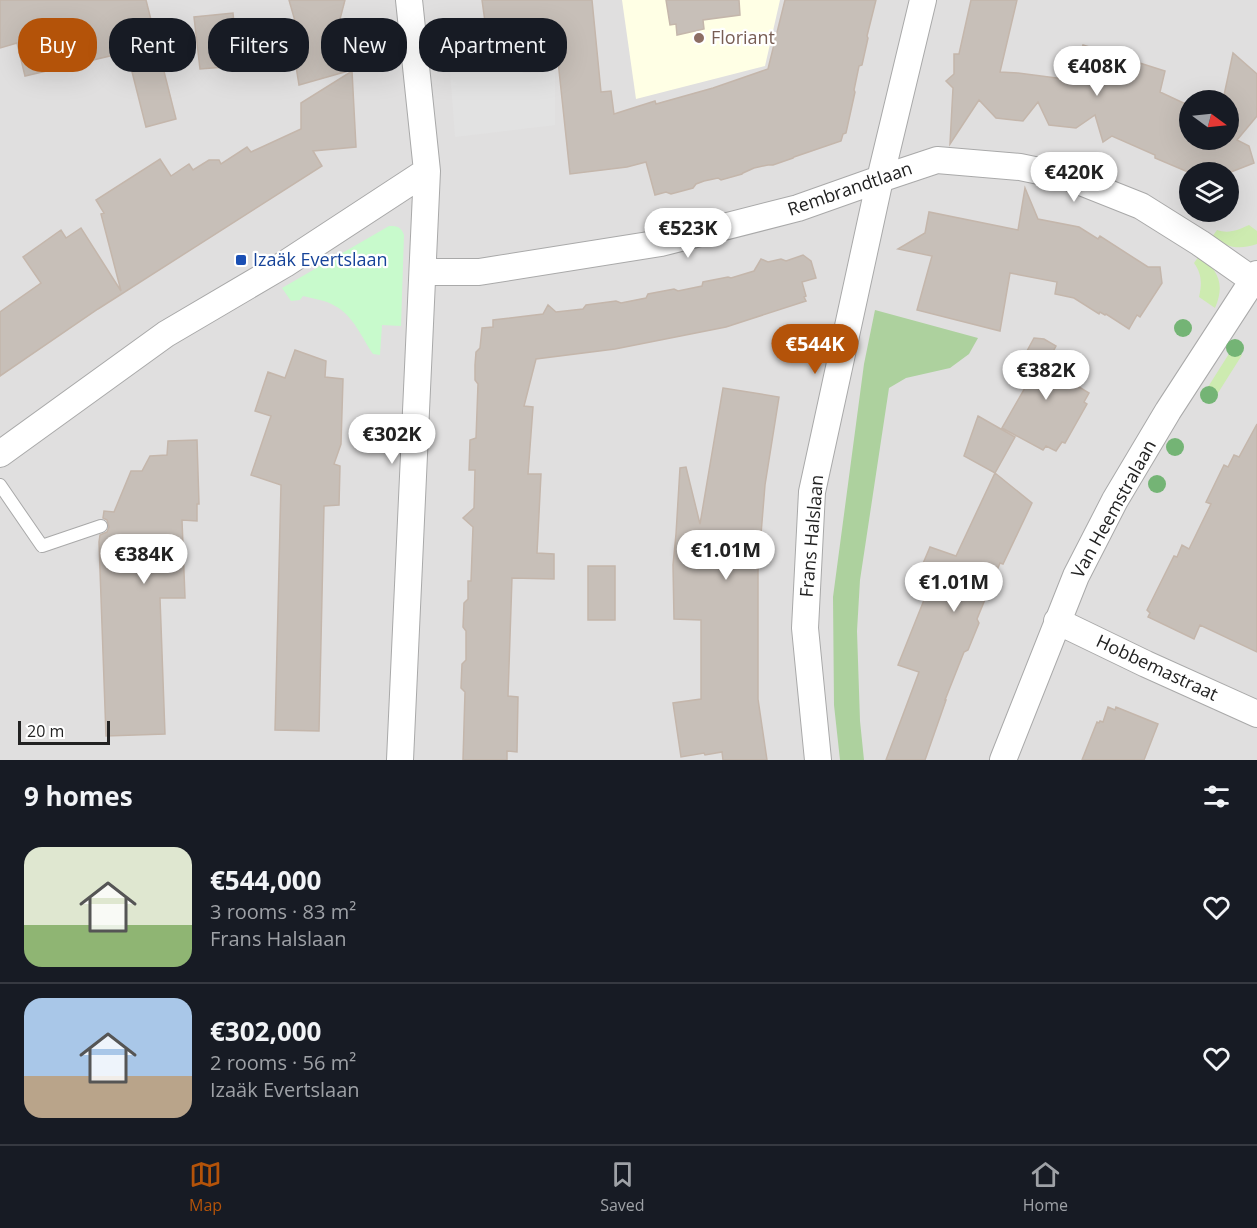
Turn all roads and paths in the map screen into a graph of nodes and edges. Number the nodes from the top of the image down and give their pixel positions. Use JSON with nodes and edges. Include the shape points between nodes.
{"nodes":[{"id":1,"x":409,"y":0,"type":"edge"},
{"id":2,"x":923,"y":0,"type":"edge"},
{"id":3,"x":427,"y":171,"type":"junction"},
{"id":4,"x":880,"y":178,"type":"junction"},
{"id":5,"x":423,"y":272,"type":"junction"},
{"id":6,"x":1256,"y":279,"type":"edge"},
{"id":7,"x":0,"y":454,"type":"edge"},
{"id":8,"x":0,"y":485,"type":"edge"},
{"id":9,"x":101,"y":526,"type":"dead end"},
{"id":10,"x":1057,"y":621,"type":"junction"},
{"id":11,"x":1257,"y":714,"type":"edge"},
{"id":12,"x":400,"y":760,"type":"edge"},
{"id":13,"x":818,"y":760,"type":"edge"},
{"id":14,"x":1003,"y":760,"type":"edge"}],
"edges":[{"from":1,"to":3,"type":"street"},
{"from":2,"to":4,"type":"street","name":"Frans Halslaan"},
{"from":3,"to":5,"type":"street"},
{"from":3,"to":7,"type":"street","via":[[285,264],[166,334]]},
{"from":4,"to":5,"type":"street","name":"Rembrandtlaan","via":[[798,208],[661,243],[479,272]]},
{"from":4,"to":6,"type":"street","name":"Rembrandtlaan","via":[[937,160],[1020,167],[1068,177],[1141,206]]},
{"from":4,"to":13,"type":"street","name":"Frans Halslaan","via":[[812,492],[805,628]]},
{"from":5,"to":12,"type":"street"},
{"from":6,"to":10,"type":"street","name":"Van Heemstralaan","via":[[1168,411],[1115,500]]},
{"from":8,"to":9,"type":"lane","via":[[42,546]]},
{"from":10,"to":11,"type":"street","name":"Hobbemastraat"},
{"from":10,"to":14,"type":"street","name":"Van Heemstralaan"}]}
